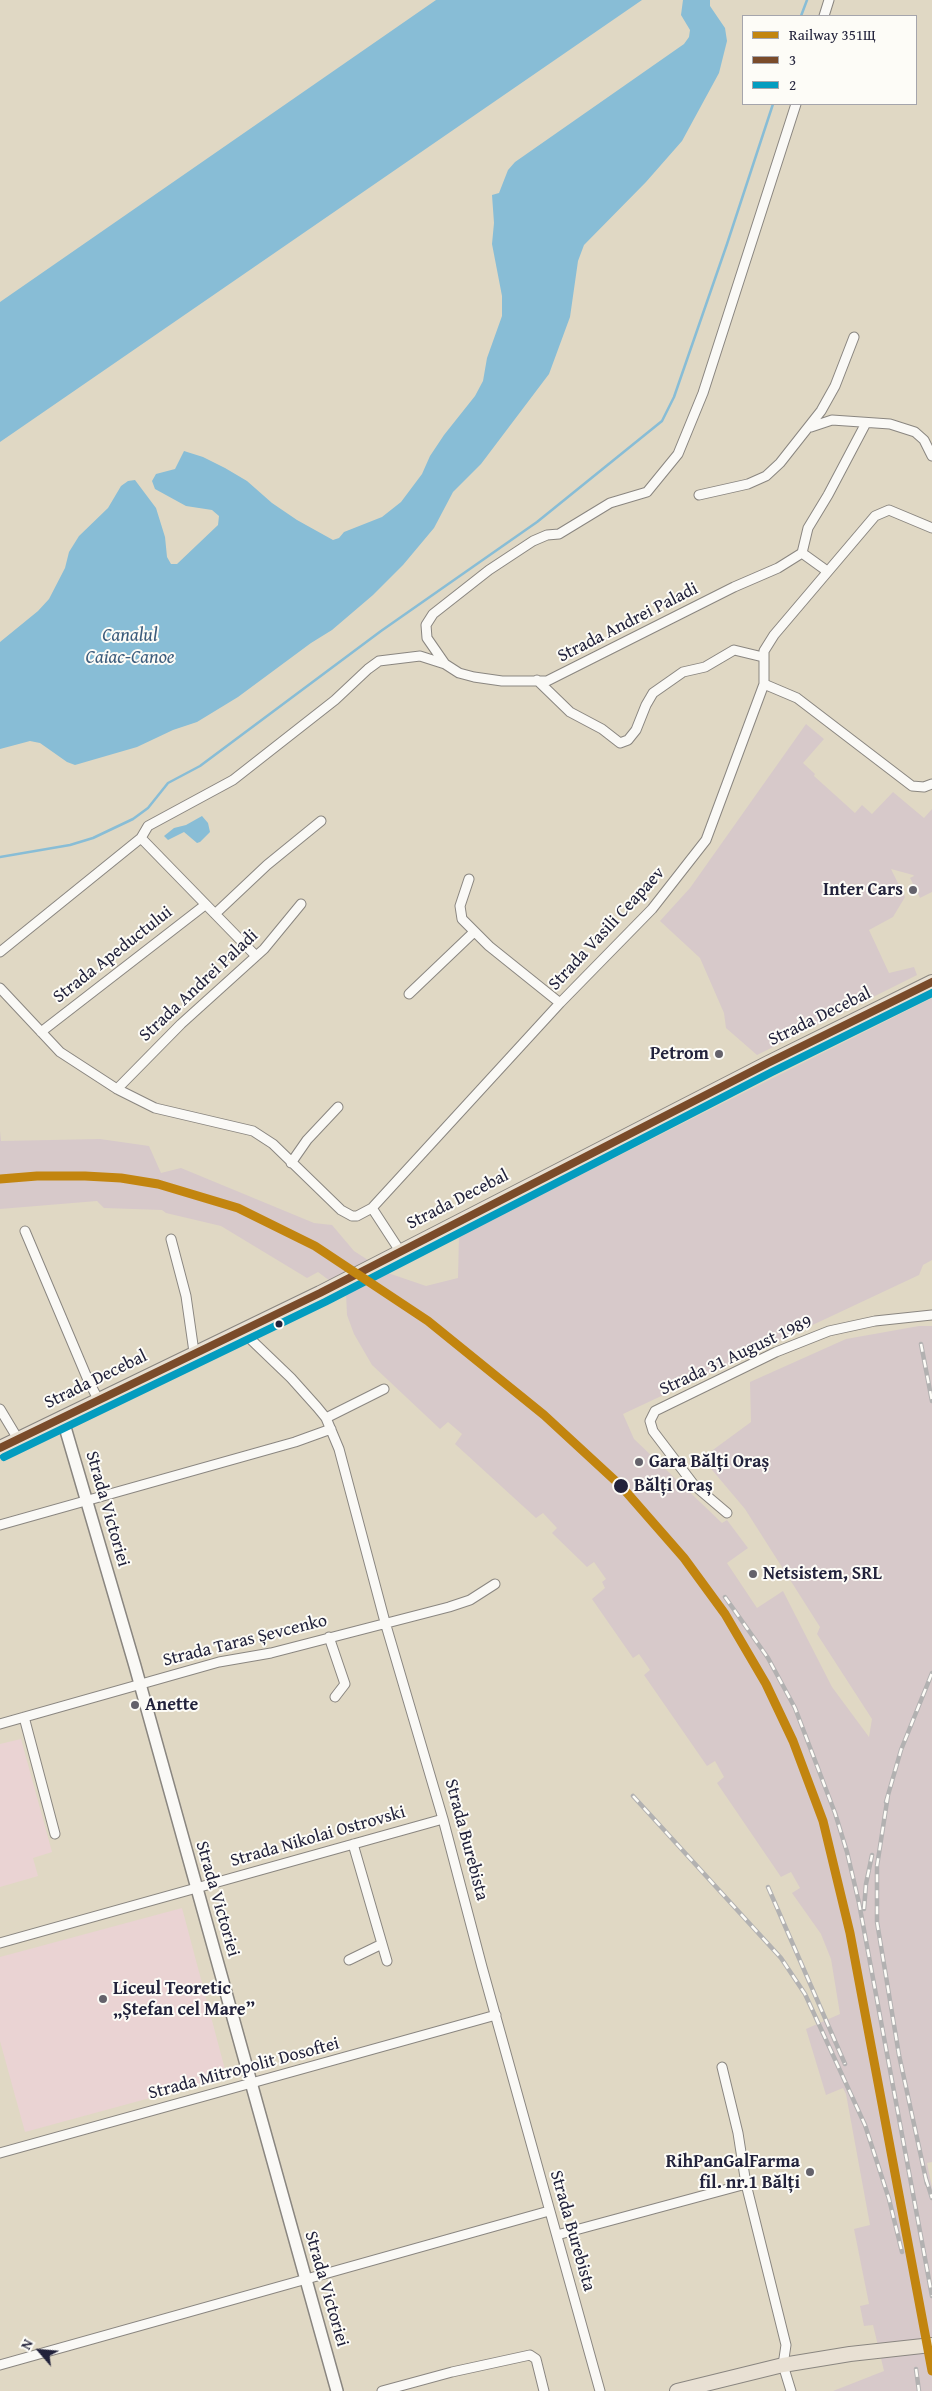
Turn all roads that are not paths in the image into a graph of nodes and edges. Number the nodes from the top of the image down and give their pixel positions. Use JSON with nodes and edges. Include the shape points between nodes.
{"nodes":[{"id":1,"x":829,"y":0,"type":"edge"},
{"id":2,"x":824,"y":15,"type":"edge"},
{"id":3,"x":796,"y":105,"type":"edge"},
{"id":4,"x":854,"y":337,"type":"dead end"},
{"id":5,"x":866,"y":423,"type":"junction"},
{"id":6,"x":807,"y":430,"type":"junction"},
{"id":7,"x":932,"y":456,"type":"edge"},
{"id":8,"x":699,"y":495,"type":"dead end"},
{"id":9,"x":930,"y":527,"type":"edge"},
{"id":10,"x":802,"y":553,"type":"junction"},
{"id":11,"x":827,"y":572,"type":"junction"},
{"id":12,"x":763,"y":657,"type":"junction"},
{"id":13,"x":445,"y":664,"type":"junction"},
{"id":14,"x":537,"y":680,"type":"junction"},
{"id":15,"x":764,"y":684,"type":"junction"},
{"id":16,"x":932,"y":784,"type":"edge"},
{"id":17,"x":321,"y":821,"type":"dead end"},
{"id":18,"x":141,"y":838,"type":"junction"},
{"id":19,"x":469,"y":879,"type":"dead end"},
{"id":20,"x":301,"y":904,"type":"dead end"},
{"id":21,"x":205,"y":905,"type":"junction"},
{"id":22,"x":215,"y":914,"type":"junction"},
{"id":23,"x":474,"y":932,"type":"junction"},
{"id":24,"x":0,"y":952,"type":"edge"},
{"id":25,"x":256,"y":956,"type":"junction"},
{"id":26,"x":932,"y":982,"type":"edge"},
{"id":27,"x":0,"y":988,"type":"edge"},
{"id":28,"x":410,"y":994,"type":"dead end"},
{"id":29,"x":560,"y":1003,"type":"junction"},
{"id":30,"x":41,"y":1032,"type":"junction"},
{"id":31,"x":117,"y":1089,"type":"junction"},
{"id":32,"x":338,"y":1107,"type":"dead end"},
{"id":33,"x":291,"y":1163,"type":"junction"},
{"id":34,"x":372,"y":1208,"type":"junction"},
{"id":35,"x":25,"y":1231,"type":"dead end"},
{"id":36,"x":171,"y":1238,"type":"dead end"},
{"id":37,"x":400,"y":1251,"type":"junction"},
{"id":38,"x":932,"y":1315,"type":"edge"},
{"id":39,"x":241,"y":1330,"type":"junction"},
{"id":40,"x":194,"y":1352,"type":"junction"},
{"id":41,"x":384,"y":1389,"type":"dead end"},
{"id":42,"x":98,"y":1399,"type":"junction"},
{"id":43,"x":0,"y":1409,"type":"edge"},
{"id":44,"x":62,"y":1417,"type":"junction"},
{"id":45,"x":326,"y":1418,"type":"junction"},
{"id":46,"x":331,"y":1430,"type":"junction"},
{"id":47,"x":18,"y":1439,"type":"junction"},
{"id":48,"x":0,"y":1448,"type":"edge"},
{"id":49,"x":87,"y":1499,"type":"junction"},
{"id":50,"x":727,"y":1513,"type":"dead end"},
{"id":51,"x":0,"y":1525,"type":"edge"},
{"id":52,"x":495,"y":1584,"type":"dead end"},
{"id":53,"x":385,"y":1622,"type":"junction"},
{"id":54,"x":330,"y":1637,"type":"junction"},
{"id":55,"x":140,"y":1684,"type":"junction"},
{"id":56,"x":335,"y":1697,"type":"dead end"},
{"id":57,"x":24,"y":1717,"type":"junction"},
{"id":58,"x":0,"y":1724,"type":"edge"},
{"id":59,"x":443,"y":1819,"type":"junction"},
{"id":60,"x":55,"y":1834,"type":"dead end"},
{"id":61,"x":354,"y":1844,"type":"junction"},
{"id":62,"x":196,"y":1888,"type":"junction"},
{"id":63,"x":0,"y":1943,"type":"edge"},
{"id":64,"x":382,"y":1944,"type":"junction"},
{"id":65,"x":349,"y":1960,"type":"dead end"},
{"id":66,"x":387,"y":1960,"type":"dead end"},
{"id":67,"x":496,"y":2016,"type":"junction"},
{"id":68,"x":722,"y":2067,"type":"dead end"},
{"id":69,"x":251,"y":2084,"type":"junction"},
{"id":70,"x":0,"y":2152,"type":"edge"},
{"id":71,"x":746,"y":2184,"type":"junction"},
{"id":72,"x":549,"y":2212,"type":"junction"},
{"id":73,"x":557,"y":2235,"type":"junction"},
{"id":74,"x":306,"y":2280,"type":"junction"},
{"id":75,"x":932,"y":2345,"type":"edge"},
{"id":76,"x":0,"y":2365,"type":"edge"},
{"id":77,"x":783,"y":2365,"type":"junction"},
{"id":78,"x":705,"y":2387,"type":"edge"},
{"id":79,"x":337,"y":2391,"type":"edge"},
{"id":80,"x":382,"y":2391,"type":"edge"},
{"id":81,"x":544,"y":2391,"type":"edge"},
{"id":82,"x":600,"y":2391,"type":"edge"},
{"id":83,"x":677,"y":2391,"type":"edge"},
{"id":84,"x":791,"y":2391,"type":"edge"}],
"edges":[{"from":1,"to":2,"type":"street"},
{"from":3,"to":13,"type":"street","via":[[703,393],[678,454],[647,492],[610,503],[559,534],[533,541],[489,570],[433,614],[426,626],[427,638]]},
{"from":4,"to":6,"type":"street","via":[[835,386]]},
{"from":5,"to":6,"type":"street","via":[[832,420]]},
{"from":5,"to":7,"type":"street","via":[[909,429],[921,437]]},
{"from":5,"to":10,"type":"street","via":[[808,528]]},
{"from":6,"to":8,"type":"street","via":[[766,476]]},
{"from":9,"to":11,"type":"street","name":"Strada Vasili Ceapaev","via":[[897,512],[882,511],[859,532]]},
{"from":10,"to":11,"type":"street"},
{"from":10,"to":14,"type":"street","name":"Strada Andrei Paladi","via":[[553,680]]},
{"from":11,"to":12,"type":"street","name":"Strada Vasili Ceapaev","via":[[774,635]]},
{"from":12,"to":14,"type":"street","via":[[734,650],[705,667],[683,672],[653,693],[636,730],[620,744],[602,729],[565,708]]},
{"from":12,"to":15,"type":"street","name":"Strada Vasili Ceapaev"},
{"from":13,"to":14,"type":"street","name":"Strada Andrei Paladi","via":[[459,673],[490,680]]},
{"from":13,"to":18,"type":"street","via":[[420,656],[379,661],[233,780],[148,826]]},
{"from":15,"to":16,"type":"street","via":[[797,698],[912,786]]},
{"from":15,"to":29,"type":"street","name":"Strada Vasili Ceapaev","via":[[706,840],[652,909]]},
{"from":17,"to":22,"type":"street","via":[[267,865]]},
{"from":18,"to":21,"type":"street"},
{"from":18,"to":24,"type":"street"},
{"from":19,"to":23,"type":"street","via":[[460,912]]},
{"from":20,"to":25,"type":"street","name":"Strada Andrei Paladi"},
{"from":21,"to":22,"type":"street"},
{"from":21,"to":30,"type":"street","name":"Strada Apeductului"},
{"from":22,"to":25,"type":"street"},
{"from":23,"to":28,"type":"street"},
{"from":23,"to":29,"type":"street"},
{"from":25,"to":31,"type":"street","name":"Strada Andrei Paladi","via":[[181,1024]]},
{"from":26,"to":37,"type":"main road","name":"Strada Decebal"},
{"from":27,"to":30,"type":"street"},
{"from":29,"to":34,"type":"street","name":"Strada Vasili Ceapaev"},
{"from":30,"to":31,"type":"street","via":[[65,1056]]},
{"from":31,"to":33,"type":"street","via":[[155,1108],[253,1131],[273,1144]]},
{"from":32,"to":33,"type":"street","via":[[307,1140]]},
{"from":33,"to":34,"type":"street","via":[[347,1214],[357,1216]]},
{"from":34,"to":37,"type":"street"},
{"from":35,"to":42,"type":"street"},
{"from":36,"to":40,"type":"street","via":[[186,1296]]},
{"from":37,"to":39,"type":"main road","name":"Strada Decebal"},
{"from":38,"to":50,"type":"street","name":"Strada 31 August 1989","via":[[875,1321],[829,1331],[776,1352],[652,1414],[653,1430],[683,1472],[698,1490]]},
{"from":39,"to":40,"type":"main road","name":"Strada Decebal"},
{"from":39,"to":45,"type":"street","name":"Strada Burebista"},
{"from":40,"to":42,"type":"main road","name":"Strada Decebal"},
{"from":41,"to":45,"type":"street"},
{"from":42,"to":44,"type":"main road","name":"Strada Decebal"},
{"from":43,"to":47,"type":"street"},
{"from":44,"to":47,"type":"main road","name":"Strada Decebal"},
{"from":44,"to":49,"type":"street","name":"Strada Victoriei"},
{"from":45,"to":46,"type":"street","name":"Strada Burebista"},
{"from":46,"to":49,"type":"street"},
{"from":46,"to":53,"type":"street","name":"Strada Burebista","via":[[348,1480]]},
{"from":47,"to":48,"type":"main road","name":"Strada Decebal"},
{"from":49,"to":51,"type":"street"},
{"from":49,"to":55,"type":"street","name":"Strada Victoriei"},
{"from":52,"to":53,"type":"street","name":"Strada Taras Șevcenko","via":[[462,1604]]},
{"from":53,"to":54,"type":"street","name":"Strada Taras Șevcenko"},
{"from":53,"to":59,"type":"street","name":"Strada Burebista"},
{"from":54,"to":55,"type":"street","name":"Strada Taras Șevcenko"},
{"from":54,"to":56,"type":"street","via":[[345,1684]]},
{"from":55,"to":57,"type":"street","name":"Strada Taras Șevcenko"},
{"from":55,"to":62,"type":"street","name":"Strada Victoriei"},
{"from":57,"to":58,"type":"street","name":"Strada Taras Șevcenko"},
{"from":57,"to":60,"type":"street"},
{"from":59,"to":61,"type":"street","name":"Strada Nikolai Ostrovski"},
{"from":59,"to":67,"type":"street","name":"Strada Burebista"},
{"from":61,"to":62,"type":"street","name":"Strada Nikolai Ostrovski"},
{"from":61,"to":64,"type":"street"},
{"from":62,"to":63,"type":"street","name":"Strada Nikolai Ostrovski"},
{"from":62,"to":69,"type":"street","name":"Strada Victoriei"},
{"from":64,"to":65,"type":"street"},
{"from":64,"to":66,"type":"street"},
{"from":67,"to":69,"type":"street","name":"Strada Mitropolit Dosoftei"},
{"from":67,"to":72,"type":"street","name":"Strada Burebista"},
{"from":68,"to":71,"type":"street"},
{"from":69,"to":70,"type":"street","name":"Strada Mitropolit Dosoftei"},
{"from":69,"to":74,"type":"street","name":"Strada Victoriei"},
{"from":71,"to":73,"type":"street"},
{"from":71,"to":77,"type":"street","via":[[786,2345]]},
{"from":72,"to":73,"type":"street","name":"Strada Burebista"},
{"from":72,"to":74,"type":"street"},
{"from":73,"to":82,"type":"street","name":"Strada Burebista"},
{"from":74,"to":76,"type":"street"},
{"from":74,"to":79,"type":"street","name":"Strada Victoriei"},
{"from":75,"to":77,"type":"main road"},
{"from":77,"to":78,"type":"main road"},
{"from":77,"to":84,"type":"street"},
{"from":78,"to":83,"type":"main road"},
{"from":80,"to":81,"type":"street","via":[[530,2355],[536,2359]]}]}
